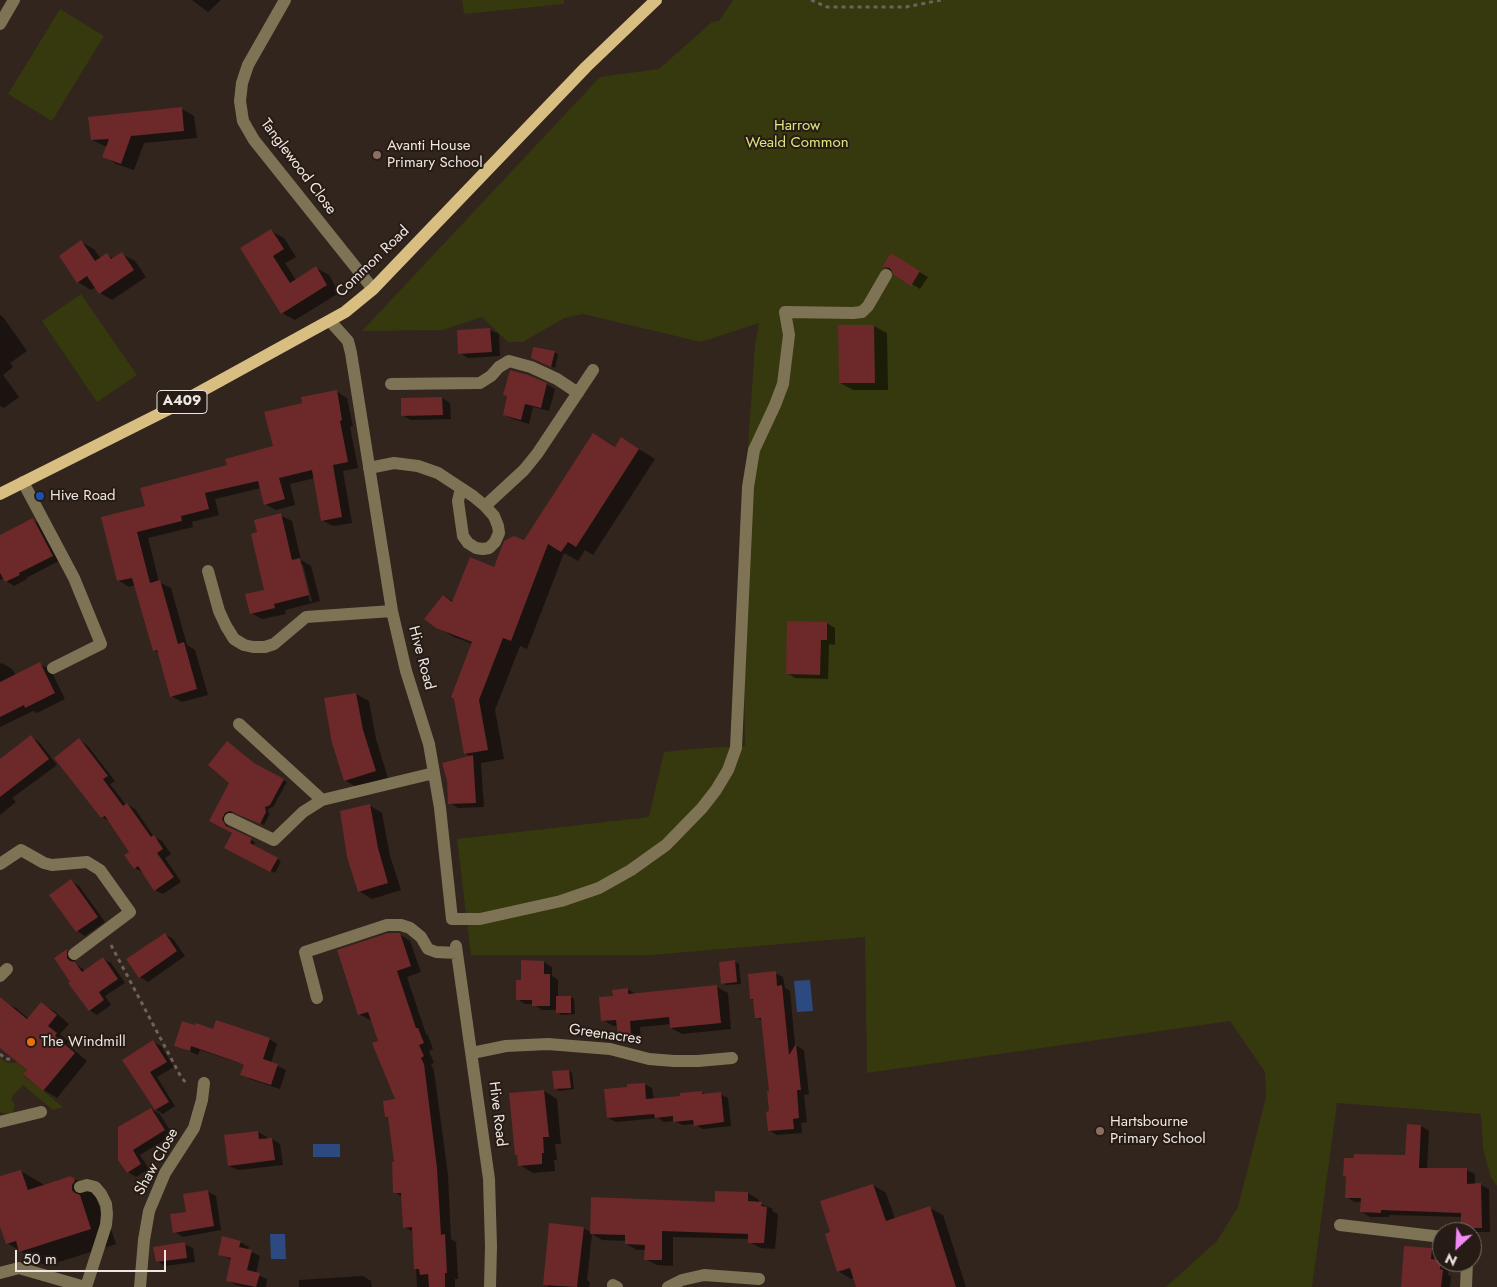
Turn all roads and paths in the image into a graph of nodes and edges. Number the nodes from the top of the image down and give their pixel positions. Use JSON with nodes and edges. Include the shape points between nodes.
{"nodes":[{"id":1,"x":14,"y":0,"type":"edge"},
{"id":2,"x":285,"y":0,"type":"edge"},
{"id":3,"x":656,"y":0,"type":"edge"},
{"id":4,"x":811,"y":0,"type":"edge"},
{"id":5,"x":941,"y":0,"type":"edge"},
{"id":6,"x":0,"y":24,"type":"edge"},
{"id":7,"x":886,"y":275,"type":"dead end"},
{"id":8,"x":373,"y":289,"type":"junction"},
{"id":9,"x":330,"y":321,"type":"junction"},
{"id":10,"x":593,"y":370,"type":"dead end"},
{"id":11,"x":391,"y":384,"type":"dead end"},
{"id":12,"x":578,"y":393,"type":"junction"},
{"id":13,"x":368,"y":468,"type":"junction"},
{"id":14,"x":23,"y":482,"type":"junction"},
{"id":15,"x":460,"y":488,"type":"junction"},
{"id":16,"x":0,"y":494,"type":"edge"},
{"id":17,"x":486,"y":506,"type":"junction"},
{"id":18,"x":208,"y":571,"type":"dead end"},
{"id":19,"x":392,"y":611,"type":"junction"},
{"id":20,"x":53,"y":668,"type":"dead end"},
{"id":21,"x":239,"y":724,"type":"dead end"},
{"id":22,"x":434,"y":773,"type":"junction"},
{"id":23,"x":322,"y":800,"type":"junction"},
{"id":24,"x":230,"y":818,"type":"dead end"},
{"id":25,"x":0,"y":864,"type":"edge"},
{"id":26,"x":104,"y":931,"type":"junction"},
{"id":27,"x":74,"y":954,"type":"dead end"},
{"id":28,"x":317,"y":998,"type":"dead end"},
{"id":29,"x":472,"y":1052,"type":"junction"},
{"id":30,"x":0,"y":1054,"type":"edge"},
{"id":31,"x":732,"y":1058,"type":"dead end"},
{"id":32,"x":14,"y":1059,"type":"dead end"},
{"id":33,"x":204,"y":1083,"type":"dead end"},
{"id":34,"x":202,"y":1100,"type":"junction"},
{"id":35,"x":42,"y":1112,"type":"dead end"},
{"id":36,"x":0,"y":1122,"type":"edge"},
{"id":37,"x":80,"y":1186,"type":"dead end"},
{"id":38,"x":1340,"y":1225,"type":"dead end"},
{"id":39,"x":1432,"y":1236,"type":"edge"},
{"id":40,"x":1467,"y":1272,"type":"edge"},
{"id":41,"x":0,"y":1273,"type":"edge"},
{"id":42,"x":760,"y":1279,"type":"dead end"},
{"id":43,"x":85,"y":1287,"type":"edge"},
{"id":44,"x":140,"y":1287,"type":"edge"},
{"id":45,"x":490,"y":1287,"type":"edge"},
{"id":46,"x":668,"y":1287,"type":"edge"},
{"id":47,"x":1466,"y":1287,"type":"edge"}],
"edges":[{"from":1,"to":6,"type":"street"},
{"from":2,"to":8,"type":"street","name":"Tanglewood Close","via":[[248,65],[240,101],[243,121],[254,140]]},
{"from":3,"to":8,"type":"main road","name":"Common Road","number":"A409"},
{"from":4,"to":5,"type":"path","via":[[827,7],[906,7]]},
{"from":7,"to":22,"type":"street","name":"Hive Road","via":[[862,312],[785,312],[789,335],[783,384],[754,450],[748,487],[736,748],[728,770],[702,808],[666,845],[599,888],[561,901],[490,916],[452,919]]},
{"from":8,"to":9,"type":"main road","name":"Common Road","number":"A409"},
{"from":9,"to":13,"type":"street","name":"Hive Road","via":[[348,342],[351,353]]},
{"from":9,"to":14,"type":"main road","name":"Common Road","number":"A409","via":[[167,410]]},
{"from":10,"to":12,"type":"street"},
{"from":11,"to":12,"type":"street","via":[[480,382],[509,361],[531,367]]},
{"from":12,"to":17,"type":"street","via":[[524,470]]},
{"from":13,"to":15,"type":"street","via":[[394,463],[418,466],[438,473]]},
{"from":13,"to":19,"type":"street","name":"Hive Road"},
{"from":14,"to":16,"type":"main road","name":"Common Road","number":"A409"},
{"from":14,"to":20,"type":"street","via":[[74,578],[102,644]]},
{"from":15,"to":17,"type":"street"},
{"from":15,"to":17,"type":"street","via":[[458,501],[463,536],[468,543],[483,550],[495,542],[498,533],[494,516]]},
{"from":18,"to":19,"type":"street","via":[[226,626],[234,639],[254,648],[274,644],[306,616]]},
{"from":19,"to":22,"type":"street","name":"Hive Road"},
{"from":21,"to":23,"type":"street"},
{"from":22,"to":23,"type":"street"},
{"from":23,"to":24,"type":"street","via":[[303,812],[274,840]]},
{"from":25,"to":26,"type":"street","via":[[21,850],[52,865],[88,862],[100,870],[130,912]]},
{"from":26,"to":27,"type":"street"},
{"from":26,"to":34,"type":"path","via":[[181,1077]]},
{"from":28,"to":29,"type":"street","name":"Hive Road","via":[[304,952],[387,924],[410,928],[428,949],[436,952],[457,949]]},
{"from":29,"to":31,"type":"street","name":"Greenacres","via":[[548,1044],[610,1050],[674,1062]]},
{"from":29,"to":45,"type":"street","name":"Hive Road","via":[[489,1179]]},
{"from":30,"to":32,"type":"path","via":[[6,1060]]},
{"from":33,"to":34,"type":"street","name":"Shaw Close"},
{"from":34,"to":44,"type":"street","name":"Shaw Close","via":[[194,1128],[165,1174],[149,1211]]},
{"from":35,"to":36,"type":"street"},
{"from":37,"to":43,"type":"street","via":[[95,1187],[106,1204],[107,1214]]},
{"from":38,"to":39,"type":"street"},
{"from":40,"to":47,"type":"street"},
{"from":41,"to":43,"type":"street","via":[[19,1268]]},
{"from":42,"to":46,"type":"street","via":[[704,1276],[682,1280]]}]}
